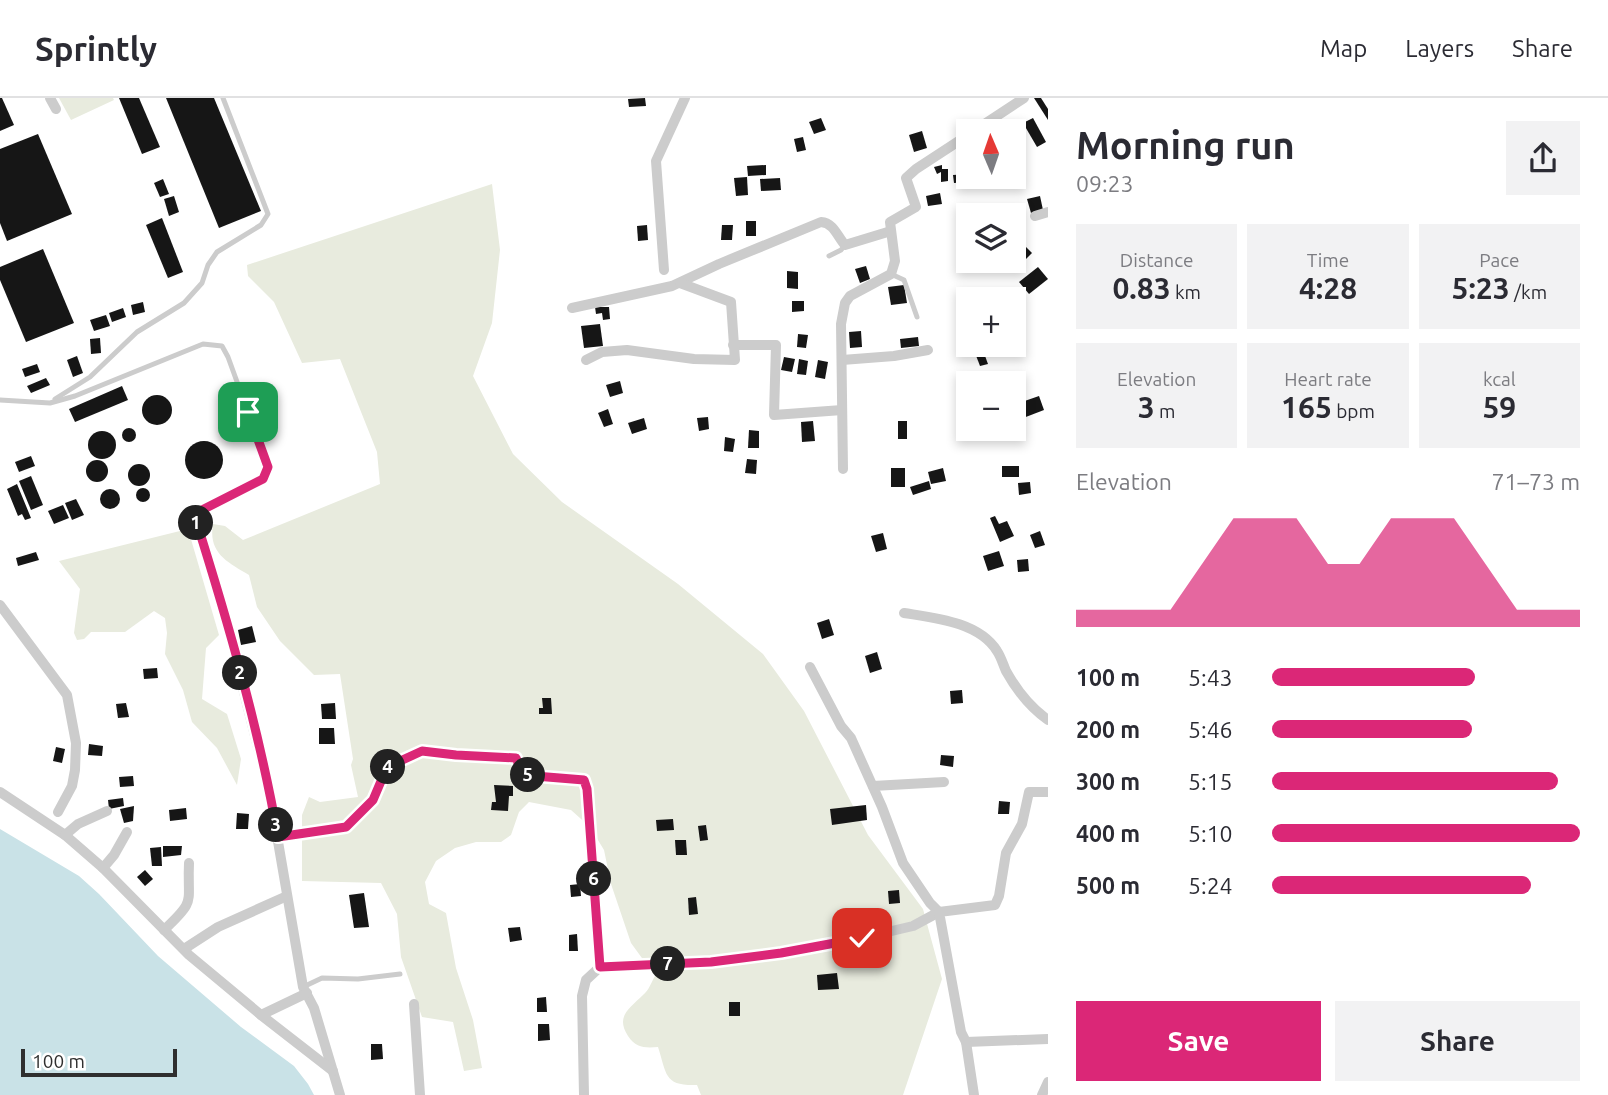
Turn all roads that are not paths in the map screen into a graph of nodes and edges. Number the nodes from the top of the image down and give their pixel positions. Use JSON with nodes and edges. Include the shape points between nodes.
{"nodes":[{"id":1,"x":50,"y":98,"type":"edge"},
{"id":2,"x":223,"y":98,"type":"edge"},
{"id":3,"x":685,"y":98,"type":"edge"},
{"id":4,"x":1024,"y":98,"type":"edge"},
{"id":5,"x":57,"y":109,"type":"dead end"},
{"id":6,"x":992,"y":119,"type":"edge"},
{"id":7,"x":956,"y":143,"type":"edge"},
{"id":8,"x":1048,"y":212,"type":"edge"},
{"id":9,"x":1035,"y":216,"type":"dead end"},
{"id":10,"x":891,"y":231,"type":"junction"},
{"id":11,"x":845,"y":245,"type":"junction"},
{"id":12,"x":829,"y":256,"type":"dead end"},
{"id":13,"x":664,"y":270,"type":"dead end"},
{"id":14,"x":891,"y":274,"type":"junction"},
{"id":15,"x":680,"y":283,"type":"junction"},
{"id":16,"x":572,"y":308,"type":"dead end"},
{"id":17,"x":917,"y":317,"type":"dead end"},
{"id":18,"x":733,"y":345,"type":"junction"},
{"id":19,"x":928,"y":350,"type":"dead end"},
{"id":20,"x":586,"y":360,"type":"dead end"},
{"id":21,"x":842,"y":360,"type":"junction"},
{"id":22,"x":0,"y":400,"type":"edge"},
{"id":23,"x":50,"y":403,"type":"junction"},
{"id":24,"x":842,"y":410,"type":"junction"},
{"id":25,"x":843,"y":469,"type":"dead end"},
{"id":26,"x":195,"y":517,"type":"joint"},
{"id":27,"x":0,"y":605,"type":"edge"},
{"id":28,"x":904,"y":613,"type":"dead end"},
{"id":29,"x":810,"y":667,"type":"dead end"},
{"id":30,"x":1048,"y":720,"type":"edge"},
{"id":31,"x":944,"y":782,"type":"dead end"},
{"id":32,"x":873,"y":786,"type":"junction"},
{"id":33,"x":0,"y":792,"type":"edge"},
{"id":34,"x":1048,"y":792,"type":"edge"},
{"id":35,"x":107,"y":811,"type":"dead end"},
{"id":36,"x":58,"y":812,"type":"dead end"},
{"id":37,"x":127,"y":832,"type":"dead end"},
{"id":38,"x":65,"y":835,"type":"junction"},
{"id":39,"x":278,"y":837,"type":"junction"},
{"id":40,"x":189,"y":863,"type":"dead end"},
{"id":41,"x":103,"y":868,"type":"junction"},
{"id":42,"x":287,"y":896,"type":"junction"},
{"id":43,"x":939,"y":912,"type":"junction"},
{"id":44,"x":164,"y":930,"type":"junction"},
{"id":45,"x":184,"y":950,"type":"junction"},
{"id":46,"x":600,"y":967,"type":"junction"},
{"id":47,"x":400,"y":974,"type":"dead end"},
{"id":48,"x":305,"y":990,"type":"junction"},
{"id":49,"x":414,"y":1004,"type":"dead end"},
{"id":50,"x":261,"y":1015,"type":"junction"},
{"id":51,"x":1048,"y":1039,"type":"edge"},
{"id":52,"x":966,"y":1042,"type":"junction"},
{"id":53,"x":333,"y":1071,"type":"junction"},
{"id":54,"x":1048,"y":1082,"type":"edge"},
{"id":55,"x":340,"y":1095,"type":"edge"},
{"id":56,"x":420,"y":1095,"type":"edge"},
{"id":57,"x":584,"y":1095,"type":"edge"},
{"id":58,"x":974,"y":1095,"type":"edge"},
{"id":59,"x":1042,"y":1095,"type":"edge"}],
"edges":[{"from":1,"to":5,"type":"street"},
{"from":2,"to":23,"type":"lane","via":[[268,214],[261,225],[217,252],[202,283],[184,303],[137,332],[90,377]]},
{"from":3,"to":13,"type":"street","via":[[656,160]]},
{"from":4,"to":6,"type":"street"},
{"from":7,"to":10,"type":"street","via":[[906,178],[916,207],[890,222]]},
{"from":8,"to":9,"type":"street"},
{"from":10,"to":11,"type":"street"},
{"from":10,"to":14,"type":"street","via":[[895,261]]},
{"from":11,"to":12,"type":"lane"},
{"from":11,"to":15,"type":"street","via":[[833,227],[821,222]]},
{"from":14,"to":17,"type":"lane","via":[[904,280]]},
{"from":14,"to":21,"type":"street","via":[[845,303]]},
{"from":15,"to":16,"type":"street"},
{"from":15,"to":18,"type":"street","via":[[731,302]]},
{"from":18,"to":20,"type":"street","via":[[735,360],[626,350],[602,352]]},
{"from":18,"to":24,"type":"street","via":[[776,345],[774,415]]},
{"from":19,"to":21,"type":"street"},
{"from":21,"to":24,"type":"street"},
{"from":22,"to":23,"type":"lane"},
{"from":23,"to":26,"type":"lane","via":[[203,344],[222,346],[268,467],[263,479]]},
{"from":24,"to":25,"type":"street"},
{"from":26,"to":39,"type":"street","via":[[247,699]]},
{"from":27,"to":36,"type":"street","via":[[66,695],[76,743],[75,770]]},
{"from":28,"to":30,"type":"street","via":[[944,619],[974,631],[996,649],[1030,705]]},
{"from":29,"to":32,"type":"street"},
{"from":31,"to":32,"type":"street"},
{"from":32,"to":43,"type":"street","via":[[903,863]]},
{"from":33,"to":38,"type":"street"},
{"from":34,"to":43,"type":"street","via":[[1029,792],[1022,824],[1006,853],[995,905]]},
{"from":35,"to":38,"type":"street"},
{"from":37,"to":41,"type":"street"},
{"from":38,"to":41,"type":"street"},
{"from":39,"to":42,"type":"street"},
{"from":39,"to":46,"type":"street","via":[[346,827],[373,800],[387,767],[422,751],[516,758],[523,775],[584,780]]},
{"from":40,"to":44,"type":"street","via":[[191,895],[186,909]]},
{"from":41,"to":44,"type":"street"},
{"from":42,"to":45,"type":"street","via":[[218,927]]},
{"from":42,"to":48,"type":"street"},
{"from":43,"to":46,"type":"street","via":[[913,926],[781,953],[711,962]]},
{"from":43,"to":52,"type":"street"},
{"from":44,"to":45,"type":"street"},
{"from":45,"to":50,"type":"street"},
{"from":46,"to":57,"type":"street","via":[[586,980],[582,996]]},
{"from":47,"to":48,"type":"lane","via":[[322,978]]},
{"from":48,"to":50,"type":"street"},
{"from":48,"to":53,"type":"street"},
{"from":49,"to":56,"type":"street"},
{"from":50,"to":53,"type":"street"},
{"from":51,"to":52,"type":"street"},
{"from":52,"to":58,"type":"street"},
{"from":53,"to":55,"type":"street"},
{"from":54,"to":59,"type":"street"}]}
